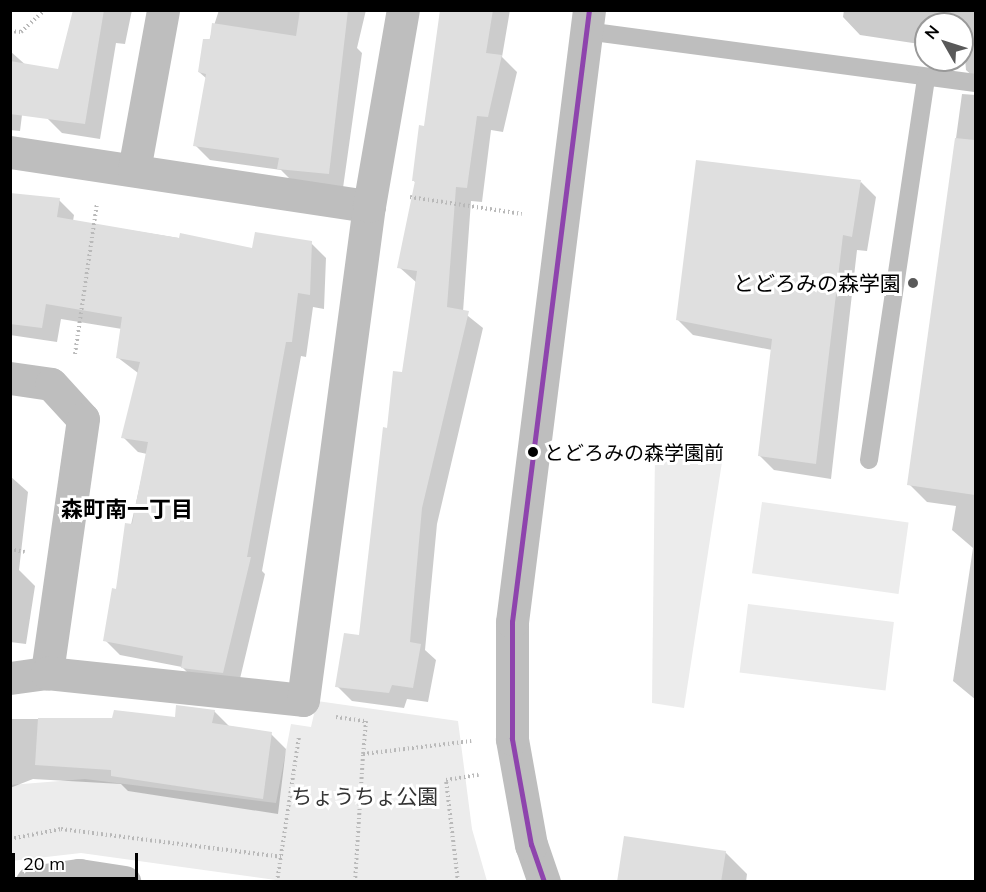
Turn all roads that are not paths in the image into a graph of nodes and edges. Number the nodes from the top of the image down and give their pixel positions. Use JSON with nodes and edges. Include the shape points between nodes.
{"nodes":[{"id":1,"x":163,"y":10,"type":"edge"},
{"id":2,"x":403,"y":10,"type":"edge"},
{"id":3,"x":587,"y":21,"type":"edge"},
{"id":4,"x":926,"y":77,"type":"junction"},
{"id":5,"x":975,"y":83,"type":"edge"},
{"id":6,"x":10,"y":152,"type":"edge"},
{"id":7,"x":119,"y":168,"type":"junction"},
{"id":8,"x":369,"y":206,"type":"junction"},
{"id":9,"x":10,"y":378,"type":"edge"},
{"id":10,"x":869,"y":460,"type":"dead end"},
{"id":11,"x":47,"y":673,"type":"junction"},
{"id":12,"x":10,"y":678,"type":"edge"},
{"id":13,"x":32,"y":882,"type":"edge"},
{"id":14,"x":124,"y":882,"type":"edge"},
{"id":15,"x":544,"y":882,"type":"edge"}],
"edges":[{"from":1,"to":7,"type":"street"},
{"from":2,"to":8,"type":"street"},
{"from":3,"to":4,"type":"lane"},
{"from":3,"to":15,"type":"street","via":[[512,622],[512,739],[531,845]]},
{"from":4,"to":5,"type":"lane"},
{"from":4,"to":10,"type":"lane"},
{"from":6,"to":7,"type":"street"},
{"from":7,"to":8,"type":"street"},
{"from":8,"to":11,"type":"street","via":[[303,700]]},
{"from":9,"to":11,"type":"street","via":[[51,384],[83,419]]},
{"from":11,"to":12,"type":"street"},
{"from":13,"to":14,"type":"street","via":[[79,874]]}]}
